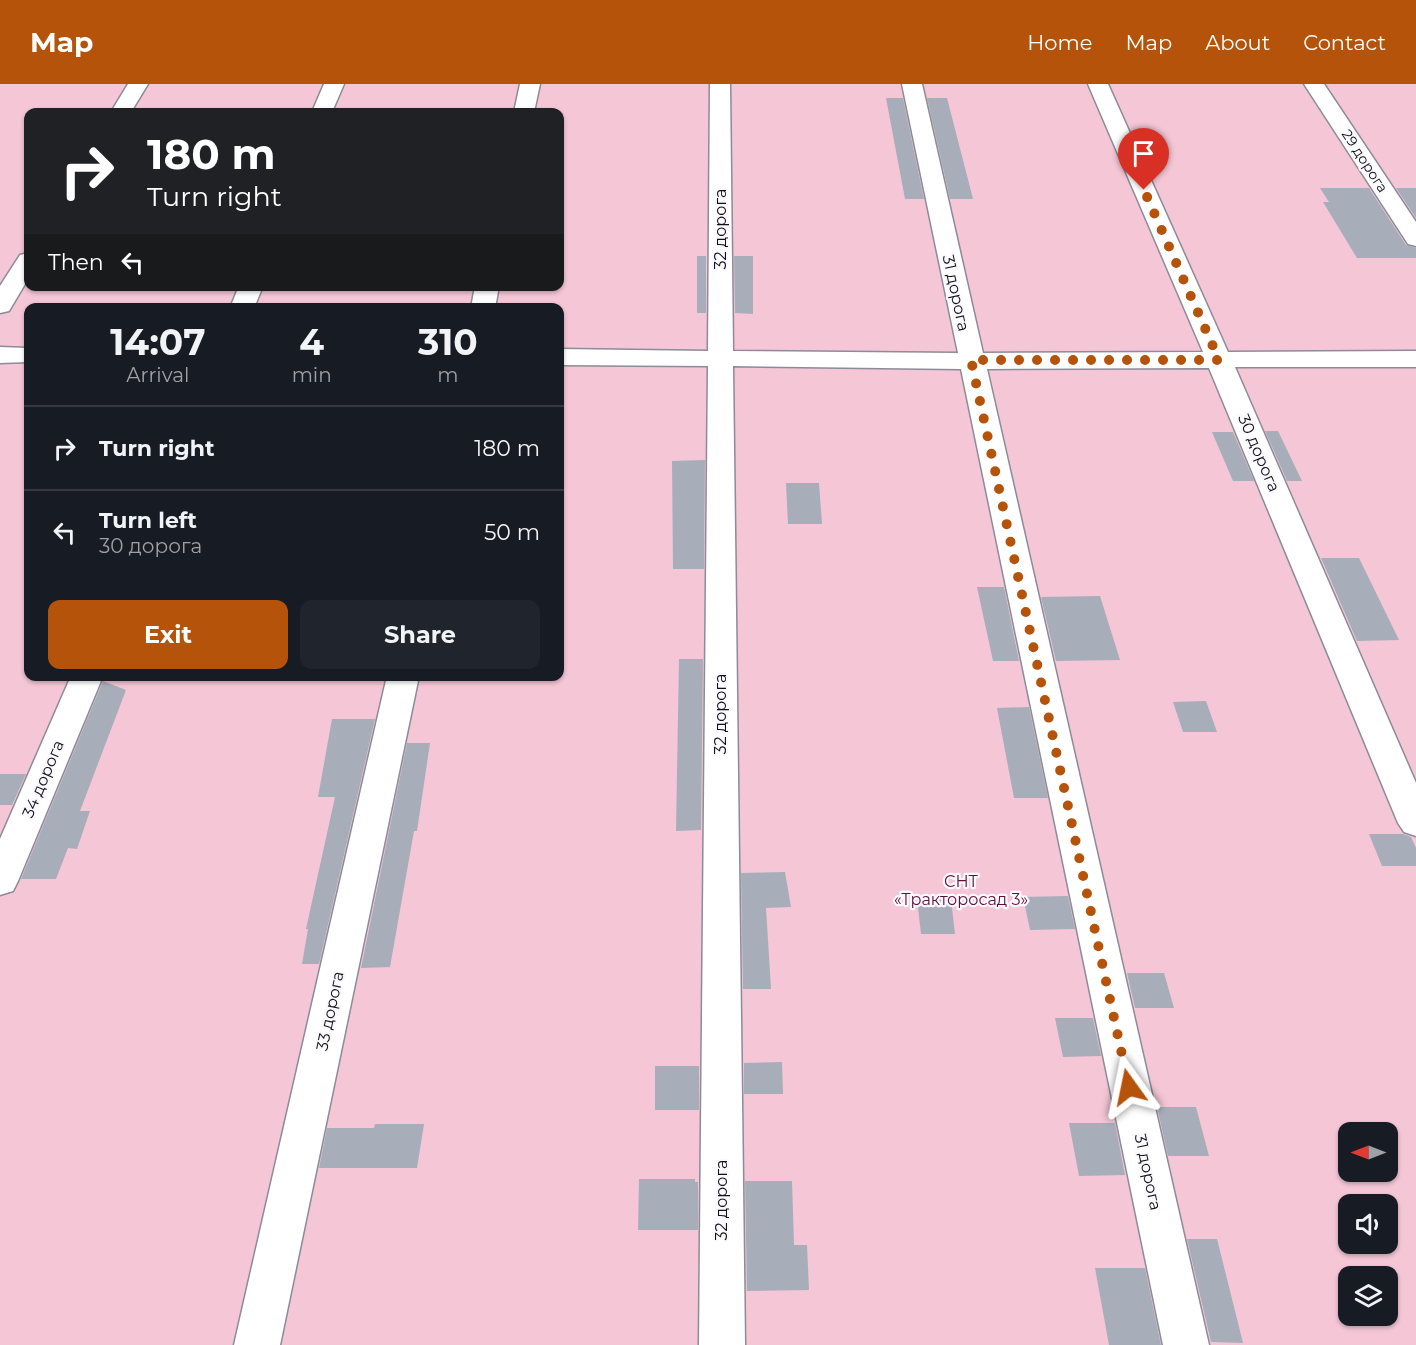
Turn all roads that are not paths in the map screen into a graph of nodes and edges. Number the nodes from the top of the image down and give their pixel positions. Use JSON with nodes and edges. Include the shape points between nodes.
{"nodes":[{"id":1,"x":138,"y":84,"type":"edge"},
{"id":2,"x":334,"y":84,"type":"edge"},
{"id":3,"x":530,"y":84,"type":"edge"},
{"id":4,"x":720,"y":84,"type":"edge"},
{"id":5,"x":912,"y":84,"type":"edge"},
{"id":6,"x":1098,"y":84,"type":"edge"},
{"id":7,"x":1314,"y":84,"type":"edge"},
{"id":8,"x":123,"y":108,"type":"edge"},
{"id":9,"x":324,"y":108,"type":"edge"},
{"id":10,"x":525,"y":108,"type":"edge"},
{"id":11,"x":1416,"y":239,"type":"edge"},
{"id":12,"x":24,"y":267,"type":"edge"},
{"id":13,"x":0,"y":306,"type":"edge"},
{"id":14,"x":0,"y":356,"type":"edge"},
{"id":15,"x":24,"y":356,"type":"edge"},
{"id":16,"x":564,"y":357,"type":"edge"},
{"id":17,"x":719,"y":359,"type":"junction"},
{"id":18,"x":1416,"y":359,"type":"edge"},
{"id":19,"x":971,"y":360,"type":"junction"},
{"id":20,"x":1219,"y":360,"type":"junction"},
{"id":21,"x":85,"y":681,"type":"edge"},
{"id":22,"x":401,"y":681,"type":"edge"},
{"id":23,"x":1416,"y":824,"type":"edge"},
{"id":24,"x":0,"y":881,"type":"edge"},
{"id":25,"x":257,"y":1345,"type":"edge"},
{"id":26,"x":722,"y":1345,"type":"edge"},
{"id":27,"x":1186,"y":1345,"type":"edge"}],
"edges":[{"from":1,"to":8,"type":"street"},
{"from":2,"to":9,"type":"street"},
{"from":3,"to":10,"type":"street"},
{"from":4,"to":17,"type":"street","name":"32 дорога"},
{"from":5,"to":19,"type":"street","name":"31 дорога"},
{"from":6,"to":20,"type":"street","name":"30 дорога"},
{"from":7,"to":11,"type":"street","name":"29 дорога"},
{"from":12,"to":13,"type":"street"},
{"from":14,"to":15,"type":"street"},
{"from":16,"to":17,"type":"street"},
{"from":17,"to":19,"type":"street"},
{"from":17,"to":26,"type":"street","name":"32 дорога"},
{"from":18,"to":20,"type":"street"},
{"from":19,"to":20,"type":"street"},
{"from":19,"to":27,"type":"street","name":"31 дорога"},
{"from":20,"to":23,"type":"street","name":"30 дорога"},
{"from":21,"to":24,"type":"street","name":"34 дорога"},
{"from":22,"to":25,"type":"street","name":"33 дорога"}]}
